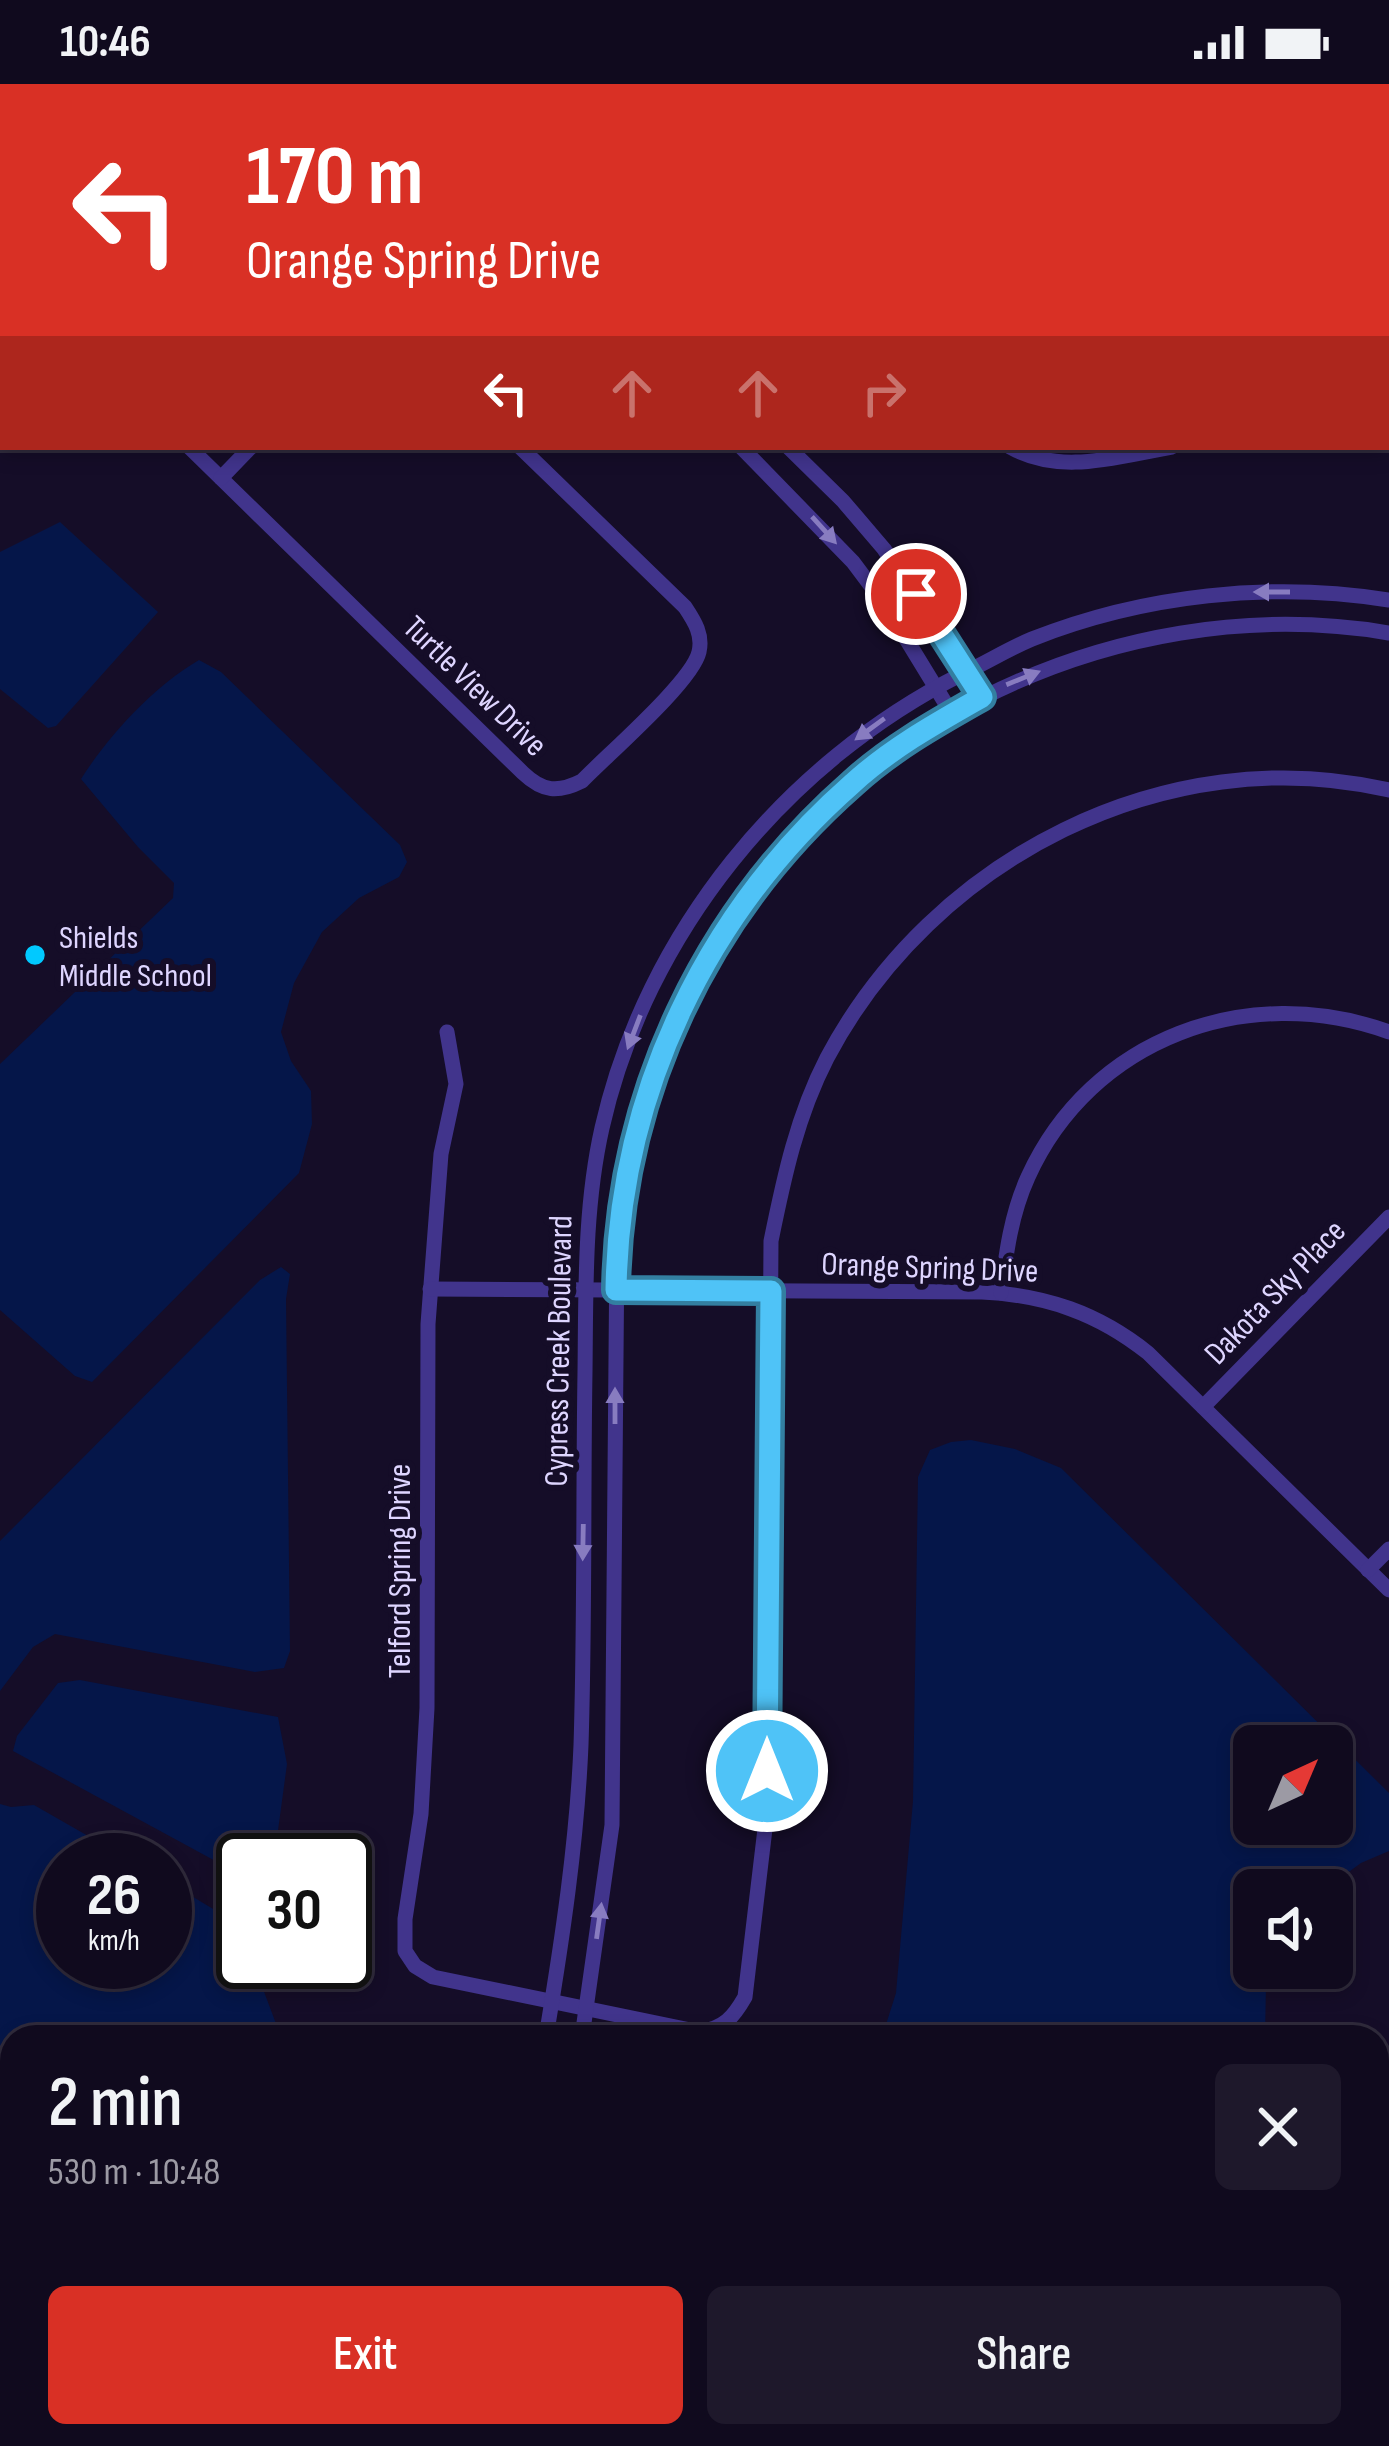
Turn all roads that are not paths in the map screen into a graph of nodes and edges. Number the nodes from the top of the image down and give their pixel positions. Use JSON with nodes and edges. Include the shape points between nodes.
{"nodes":[{"id":1,"x":192,"y":450,"type":"edge"},
{"id":2,"x":248,"y":450,"type":"edge"},
{"id":3,"x":523,"y":450,"type":"edge"},
{"id":4,"x":744,"y":450,"type":"edge"},
{"id":5,"x":791,"y":450,"type":"edge"},
{"id":6,"x":1016,"y":450,"type":"edge"},
{"id":7,"x":1154,"y":450,"type":"edge"},
{"id":8,"x":221,"y":478,"type":"junction"},
{"id":9,"x":1389,"y":600,"type":"edge"},
{"id":10,"x":1389,"y":633,"type":"edge"},
{"id":11,"x":967,"y":672,"type":"junction"},
{"id":12,"x":936,"y":687,"type":"junction"},
{"id":13,"x":982,"y":697,"type":"junction"},
{"id":14,"x":952,"y":714,"type":"junction"},
{"id":15,"x":1389,"y":790,"type":"edge"},
{"id":16,"x":447,"y":1031,"type":"dead end"},
{"id":17,"x":1389,"y":1032,"type":"edge"},
{"id":18,"x":1389,"y":1217,"type":"edge"},
{"id":19,"x":430,"y":1289,"type":"junction"},
{"id":20,"x":586,"y":1290,"type":"junction"},
{"id":21,"x":616,"y":1290,"type":"junction"},
{"id":22,"x":771,"y":1291,"type":"junction"},
{"id":23,"x":1000,"y":1293,"type":"junction"},
{"id":24,"x":1203,"y":1407,"type":"junction"},
{"id":25,"x":1389,"y":1549,"type":"edge"},
{"id":26,"x":1368,"y":1570,"type":"junction"},
{"id":27,"x":1389,"y":1590,"type":"edge"},
{"id":28,"x":552,"y":2002,"type":"junction"},
{"id":29,"x":586,"y":2008,"type":"junction"},
{"id":30,"x":548,"y":2025,"type":"edge"},
{"id":31,"x":584,"y":2025,"type":"edge"},
{"id":32,"x":667,"y":2025,"type":"edge"},
{"id":33,"x":723,"y":2025,"type":"edge"}],
"edges":[{"from":1,"to":8,"type":"street","name":"Turtle View Drive"},
{"from":2,"to":8,"type":"street"},
{"from":3,"to":8,"type":"street","name":"Turtle View Drive","via":[[685,608],[700,641],[691,670],[582,781],[563,790],[535,784]]},
{"from":4,"to":12,"type":"street","one_way":true,"via":[[853,562]]},
{"from":5,"to":11,"type":"street","via":[[884,549]]},
{"from":6,"to":7,"type":"street","via":[[1069,464]]},
{"from":9,"to":11,"type":"street","name":"Cypress Creek Boulevard","one_way":true,"via":[[1262,591],[1110,613]]},
{"from":13,"to":10,"type":"street","name":"Cypress Creek Boulevard","one_way":true,"via":[[1061,662],[1180,631],[1306,626]]},
{"from":11,"to":12,"type":"street","name":"Cypress Creek Boulevard"},
{"from":11,"to":13,"type":"street"},
{"from":12,"to":14,"type":"street"},
{"from":12,"to":20,"type":"street","name":"Cypress Creek Boulevard","one_way":true,"via":[[812,777],[707,893],[637,1021],[602,1128]]},
{"from":13,"to":14,"type":"street","name":"Cypress Creek Boulevard"},
{"from":14,"to":21,"type":"street","name":"Cypress Creek Boulevard","via":[[856,779],[802,830],[690,984],[629,1165]]},
{"from":15,"to":22,"type":"street","via":[[1269,779],[1167,792],[1057,831],[952,900],[864,997],[819,1076],[786,1162]]},
{"from":16,"to":19,"type":"street","name":"Telford Spring Drive","via":[[455,1084]]},
{"from":17,"to":23,"type":"street","via":[[1317,1014],[1239,1014],[1179,1031],[1121,1063],[1040,1153],[1016,1210]]},
{"from":18,"to":24,"type":"street","name":"Dakota Sky Place"},
{"from":19,"to":20,"type":"street","name":"Orange Spring Drive"},
{"from":19,"to":28,"type":"street","name":"Telford Spring Drive","via":[[427,1708],[405,1951],[433,1977]]},
{"from":20,"to":21,"type":"street","name":"Orange Spring Drive"},
{"from":20,"to":28,"type":"street","name":"Cypress Creek Boulevard","one_way":true,"via":[[580,1749]]},
{"from":21,"to":22,"type":"street","name":"Orange Spring Drive"},
{"from":29,"to":21,"type":"street","name":"Cypress Creek Boulevard","one_way":true,"via":[[612,1826]]},
{"from":22,"to":23,"type":"street","name":"Orange Spring Drive"},
{"from":22,"to":33,"type":"street","via":[[767,1812],[745,1997]]},
{"from":23,"to":24,"type":"street","name":"Orange Spring Drive","via":[[1067,1305],[1124,1334]]},
{"from":24,"to":26,"type":"street","name":"Orange Spring Drive"},
{"from":25,"to":26,"type":"street"},
{"from":26,"to":27,"type":"street","name":"Orange Spring Drive"},
{"from":28,"to":29,"type":"street"},
{"from":28,"to":30,"type":"street","name":"Cypress Creek Boulevard"},
{"from":29,"to":31,"type":"street","name":"Cypress Creek Boulevard"},
{"from":29,"to":32,"type":"street"}]}
